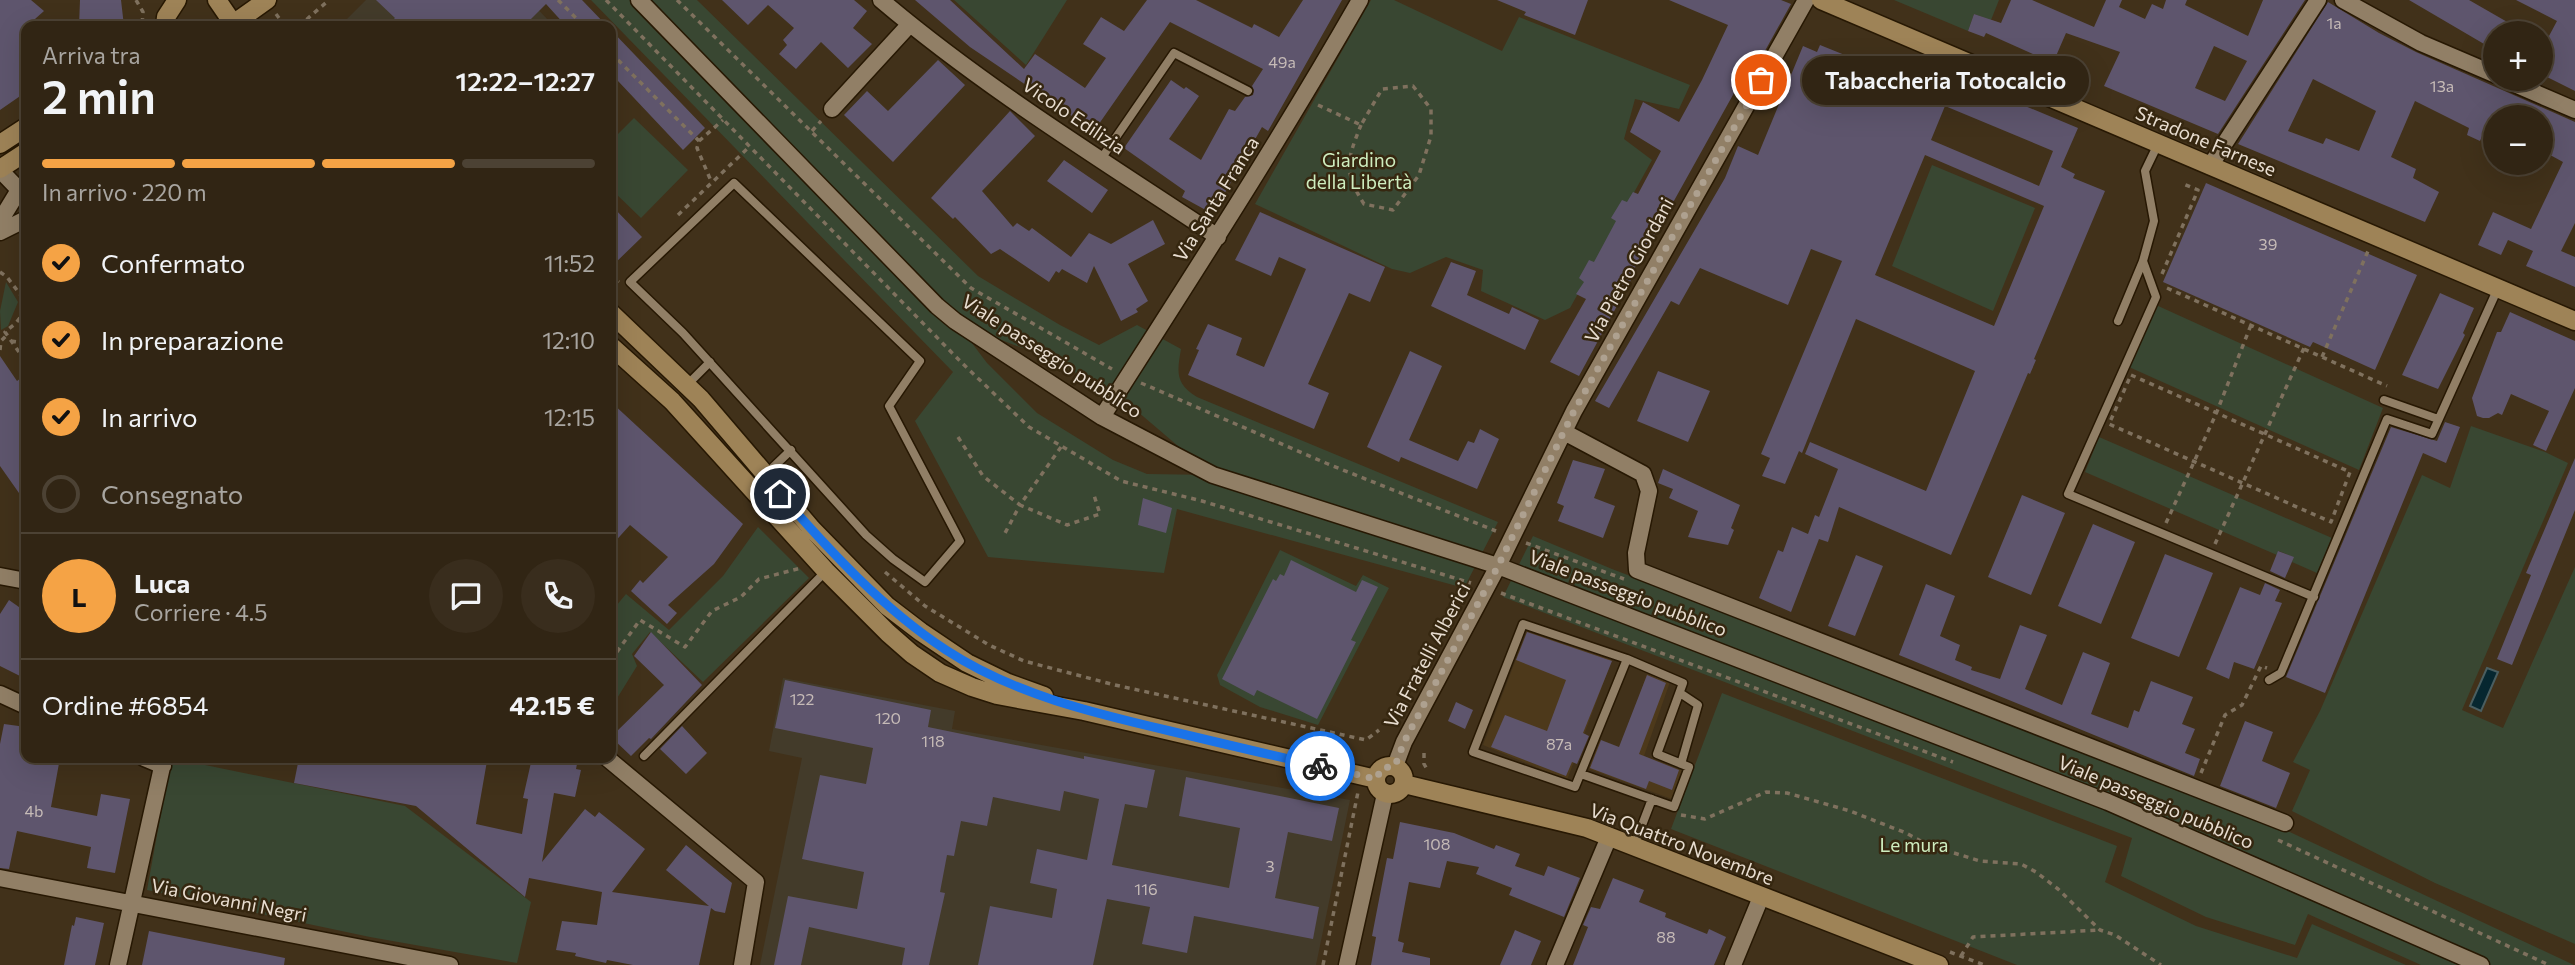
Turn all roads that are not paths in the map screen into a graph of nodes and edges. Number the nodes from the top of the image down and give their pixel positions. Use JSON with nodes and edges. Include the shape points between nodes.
{"nodes":[{"id":1,"x":156,"y":0,"type":"edge"},
{"id":2,"x":177,"y":0,"type":"edge"},
{"id":3,"x":217,"y":0,"type":"edge"},
{"id":4,"x":639,"y":0,"type":"edge"},
{"id":5,"x":881,"y":0,"type":"edge"},
{"id":6,"x":1360,"y":0,"type":"edge"},
{"id":7,"x":1806,"y":0,"type":"edge"},
{"id":8,"x":1821,"y":0,"type":"edge"},
{"id":9,"x":2318,"y":0,"type":"edge"},
{"id":10,"x":2343,"y":0,"type":"edge"},
{"id":11,"x":269,"y":4,"type":"edge"},
{"id":12,"x":166,"y":21,"type":"edge"},
{"id":13,"x":228,"y":21,"type":"edge"},
{"id":14,"x":238,"y":21,"type":"edge"},
{"id":15,"x":257,"y":21,"type":"edge"},
{"id":16,"x":910,"y":24,"type":"junction"},
{"id":17,"x":2483,"y":69,"type":"edge"},
{"id":18,"x":1248,"y":91,"type":"dead end"},
{"id":19,"x":2531,"y":91,"type":"edge"},
{"id":20,"x":832,"y":109,"type":"dead end"},
{"id":21,"x":2575,"y":110,"type":"edge"},
{"id":22,"x":21,"y":130,"type":"edge"},
{"id":23,"x":0,"y":144,"type":"edge"},
{"id":24,"x":2158,"y":144,"type":"junction"},
{"id":25,"x":21,"y":155,"type":"edge"},
{"id":26,"x":1101,"y":159,"type":"junction"},
{"id":27,"x":2210,"y":166,"type":"junction"},
{"id":28,"x":0,"y":170,"type":"edge"},
{"id":29,"x":21,"y":191,"type":"edge"},
{"id":30,"x":21,"y":195,"type":"edge"},
{"id":31,"x":0,"y":221,"type":"edge"},
{"id":32,"x":21,"y":222,"type":"edge"},
{"id":33,"x":0,"y":232,"type":"edge"},
{"id":34,"x":1218,"y":237,"type":"junction"},
{"id":35,"x":2143,"y":261,"type":"junction"},
{"id":36,"x":2498,"y":288,"type":"junction"},
{"id":37,"x":616,"y":318,"type":"edge"},
{"id":38,"x":2118,"y":321,"type":"dead end"},
{"id":39,"x":2575,"y":321,"type":"edge"},
{"id":40,"x":616,"y":344,"type":"edge"},
{"id":41,"x":616,"y":349,"type":"edge"},
{"id":42,"x":710,"y":362,"type":"junction"},
{"id":43,"x":687,"y":385,"type":"junction"},
{"id":44,"x":2385,"y":400,"type":"dead end"},
{"id":45,"x":1102,"y":417,"type":"junction"},
{"id":46,"x":2438,"y":419,"type":"junction"},
{"id":47,"x":1564,"y":432,"type":"junction"},
{"id":48,"x":790,"y":450,"type":"junction"},
{"id":49,"x":765,"y":475,"type":"junction"},
{"id":50,"x":797,"y":538,"type":"junction"},
{"id":51,"x":1498,"y":566,"type":"junction"},
{"id":52,"x":826,"y":571,"type":"junction"},
{"id":53,"x":0,"y":576,"type":"edge"},
{"id":54,"x":21,"y":580,"type":"edge"},
{"id":55,"x":2314,"y":597,"type":"junction"},
{"id":56,"x":946,"y":651,"type":"junction"},
{"id":57,"x":1627,"y":659,"type":"junction"},
{"id":58,"x":2269,"y":680,"type":"dead end"},
{"id":59,"x":1679,"y":693,"type":"junction"},
{"id":60,"x":0,"y":694,"type":"edge"},
{"id":61,"x":21,"y":704,"type":"edge"},
{"id":62,"x":1084,"y":711,"type":"junction"},
{"id":63,"x":644,"y":756,"type":"dead end"},
{"id":64,"x":163,"y":763,"type":"edge"},
{"id":65,"x":613,"y":763,"type":"edge"},
{"id":66,"x":1681,"y":764,"type":"junction"},
{"id":67,"x":1395,"y":766,"type":"junction"},
{"id":68,"x":1581,"y":774,"type":"junction"},
{"id":69,"x":1404,"y":784,"type":"junction"},
{"id":70,"x":1381,"y":787,"type":"junction"},
{"id":71,"x":1652,"y":799,"type":"junction"},
{"id":72,"x":2285,"y":823,"type":"dead end"},
{"id":73,"x":1609,"y":836,"type":"junction"},
{"id":74,"x":1634,"y":846,"type":"junction"},
{"id":75,"x":0,"y":878,"type":"edge"},
{"id":76,"x":1761,"y":897,"type":"junction"},
{"id":77,"x":131,"y":903,"type":"junction"},
{"id":78,"x":404,"y":961,"type":"edge"},
{"id":79,"x":118,"y":965,"type":"edge"},
{"id":80,"x":450,"y":965,"type":"edge"},
{"id":81,"x":742,"y":965,"type":"edge"},
{"id":82,"x":1347,"y":965,"type":"edge"},
{"id":83,"x":1555,"y":965,"type":"edge"},
{"id":84,"x":1734,"y":965,"type":"edge"},
{"id":85,"x":1939,"y":965,"type":"edge"},
{"id":86,"x":2481,"y":965,"type":"edge"}],
"edges":[{"from":1,"to":12,"type":"main road"},
{"from":2,"to":12,"type":"main road"},
{"from":3,"to":13,"type":"main road"},
{"from":4,"to":45,"type":"street","name":"Viale passeggio pubblico","via":[[937,306]]},
{"from":5,"to":16,"type":"street","name":"Vicolo Edilizia"},
{"from":6,"to":34,"type":"street","name":"Via Santa Franca","via":[[1303,99],[1287,111]]},
{"from":7,"to":47,"type":"street","name":"Via Pietro Giordani"},
{"from":8,"to":24,"type":"main road","name":"Stradone Farnese"},
{"from":9,"to":27,"type":"street"},
{"from":10,"to":17,"type":"street","via":[[2421,43]]},
{"from":11,"to":14,"type":"main road"},
{"from":11,"to":15,"type":"main road"},
{"from":16,"to":20,"type":"street"},
{"from":16,"to":26,"type":"street","name":"Vicolo Edilizia"},
{"from":18,"to":26,"type":"lane","via":[[1174,53]]},
{"from":19,"to":21,"type":"street"},
{"from":22,"to":23,"type":"main road"},
{"from":24,"to":27,"type":"main road","name":"Stradone Farnese"},
{"from":24,"to":35,"type":"lane","via":[[2145,171],[2154,221]]},
{"from":25,"to":28,"type":"main road"},
{"from":26,"to":34,"type":"street","name":"Vicolo Edilizia"},
{"from":27,"to":36,"type":"main road","name":"Stradone Farnese"},
{"from":28,"to":29,"type":"street"},
{"from":30,"to":31,"type":"street"},
{"from":32,"to":33,"type":"street"},
{"from":34,"to":45,"type":"street","name":"Via Santa Franca"},
{"from":35,"to":38,"type":"lane"},
{"from":35,"to":55,"type":"lane","via":[[2156,297],[2068,494]]},
{"from":36,"to":39,"type":"main road","name":"Stradone Farnese"},
{"from":36,"to":46,"type":"lane"},
{"from":37,"to":43,"type":"main road"},
{"from":40,"to":43,"type":"main road","via":[[631,346],[672,383]]},
{"from":41,"to":50,"type":"main road","via":[[672,401]]},
{"from":42,"to":43,"type":"lane"},
{"from":42,"to":48,"type":"lane"},
{"from":42,"to":48,"type":"lane","via":[[630,282],[734,183],[920,360],[889,406],[960,541],[925,582],[866,535]]},
{"from":43,"to":49,"type":"main road"},
{"from":44,"to":46,"type":"lane"},
{"from":45,"to":51,"type":"street","name":"Viale passeggio pubblico","via":[[1213,475]]},
{"from":46,"to":55,"type":"lane","via":[[2432,434],[2387,419]]},
{"from":47,"to":51,"type":"street","name":"Via Pietro Giordani"},
{"from":47,"to":72,"type":"street","via":[[1643,474],[1649,491],[1636,553],[1637,570]]},
{"from":48,"to":49,"type":"lane"},
{"from":49,"to":50,"type":"main road","via":[[767,491],[792,521]]},
{"from":49,"to":56,"type":"main road","via":[[866,587]]},
{"from":50,"to":52,"type":"main road"},
{"from":51,"to":67,"type":"street","name":"Via Fratelli Alberici"},
{"from":51,"to":86,"type":"street","name":"Viale passeggio pubblico","via":[[2108,802]]},
{"from":52,"to":56,"type":"main road","via":[[842,575],[880,612],[922,643]]},
{"from":52,"to":62,"type":"main road","via":[[899,644],[940,673],[997,695]]},
{"from":52,"to":63,"type":"lane"},
{"from":53,"to":54,"type":"street"},
{"from":55,"to":58,"type":"lane","via":[[2281,673]]},
{"from":56,"to":62,"type":"main road","via":[[1008,683]]},
{"from":57,"to":59,"type":"lane","via":[[1683,683]]},
{"from":57,"to":68,"type":"lane"},
{"from":57,"to":68,"type":"lane","via":[[1523,624],[1473,752],[1576,787]]},
{"from":59,"to":66,"type":"lane","via":[[1698,705]]},
{"from":59,"to":66,"type":"lane","via":[[1657,754]]},
{"from":60,"to":61,"type":"street"},
{"from":62,"to":70,"type":"main road"},
{"from":64,"to":77,"type":"street"},
{"from":65,"to":81,"type":"street","via":[[755,882]]},
{"from":66,"to":71,"type":"lane","via":[[1689,767],[1674,807]]},
{"from":67,"to":69,"type":"main road","via":[[1402,771]]},
{"from":67,"to":70,"type":"main road","via":[[1382,768]]},
{"from":68,"to":71,"type":"lane"},
{"from":69,"to":70,"type":"main road","via":[[1395,794]]},
{"from":69,"to":73,"type":"main road","name":"Via Quattro Novembre"},
{"from":70,"to":82,"type":"street"},
{"from":71,"to":74,"type":"lane"},
{"from":73,"to":74,"type":"main road","name":"Via Quattro Novembre"},
{"from":73,"to":83,"type":"street"},
{"from":74,"to":76,"type":"main road","name":"Via Quattro Novembre"},
{"from":75,"to":77,"type":"street","name":"Via Giovanni Negri"},
{"from":76,"to":84,"type":"street"},
{"from":76,"to":85,"type":"main road","name":"Via Quattro Novembre"},
{"from":77,"to":78,"type":"street","name":"Via Giovanni Negri"},
{"from":77,"to":79,"type":"street"},
{"from":78,"to":80,"type":"street","name":"Via Giovanni Negri"}]}
